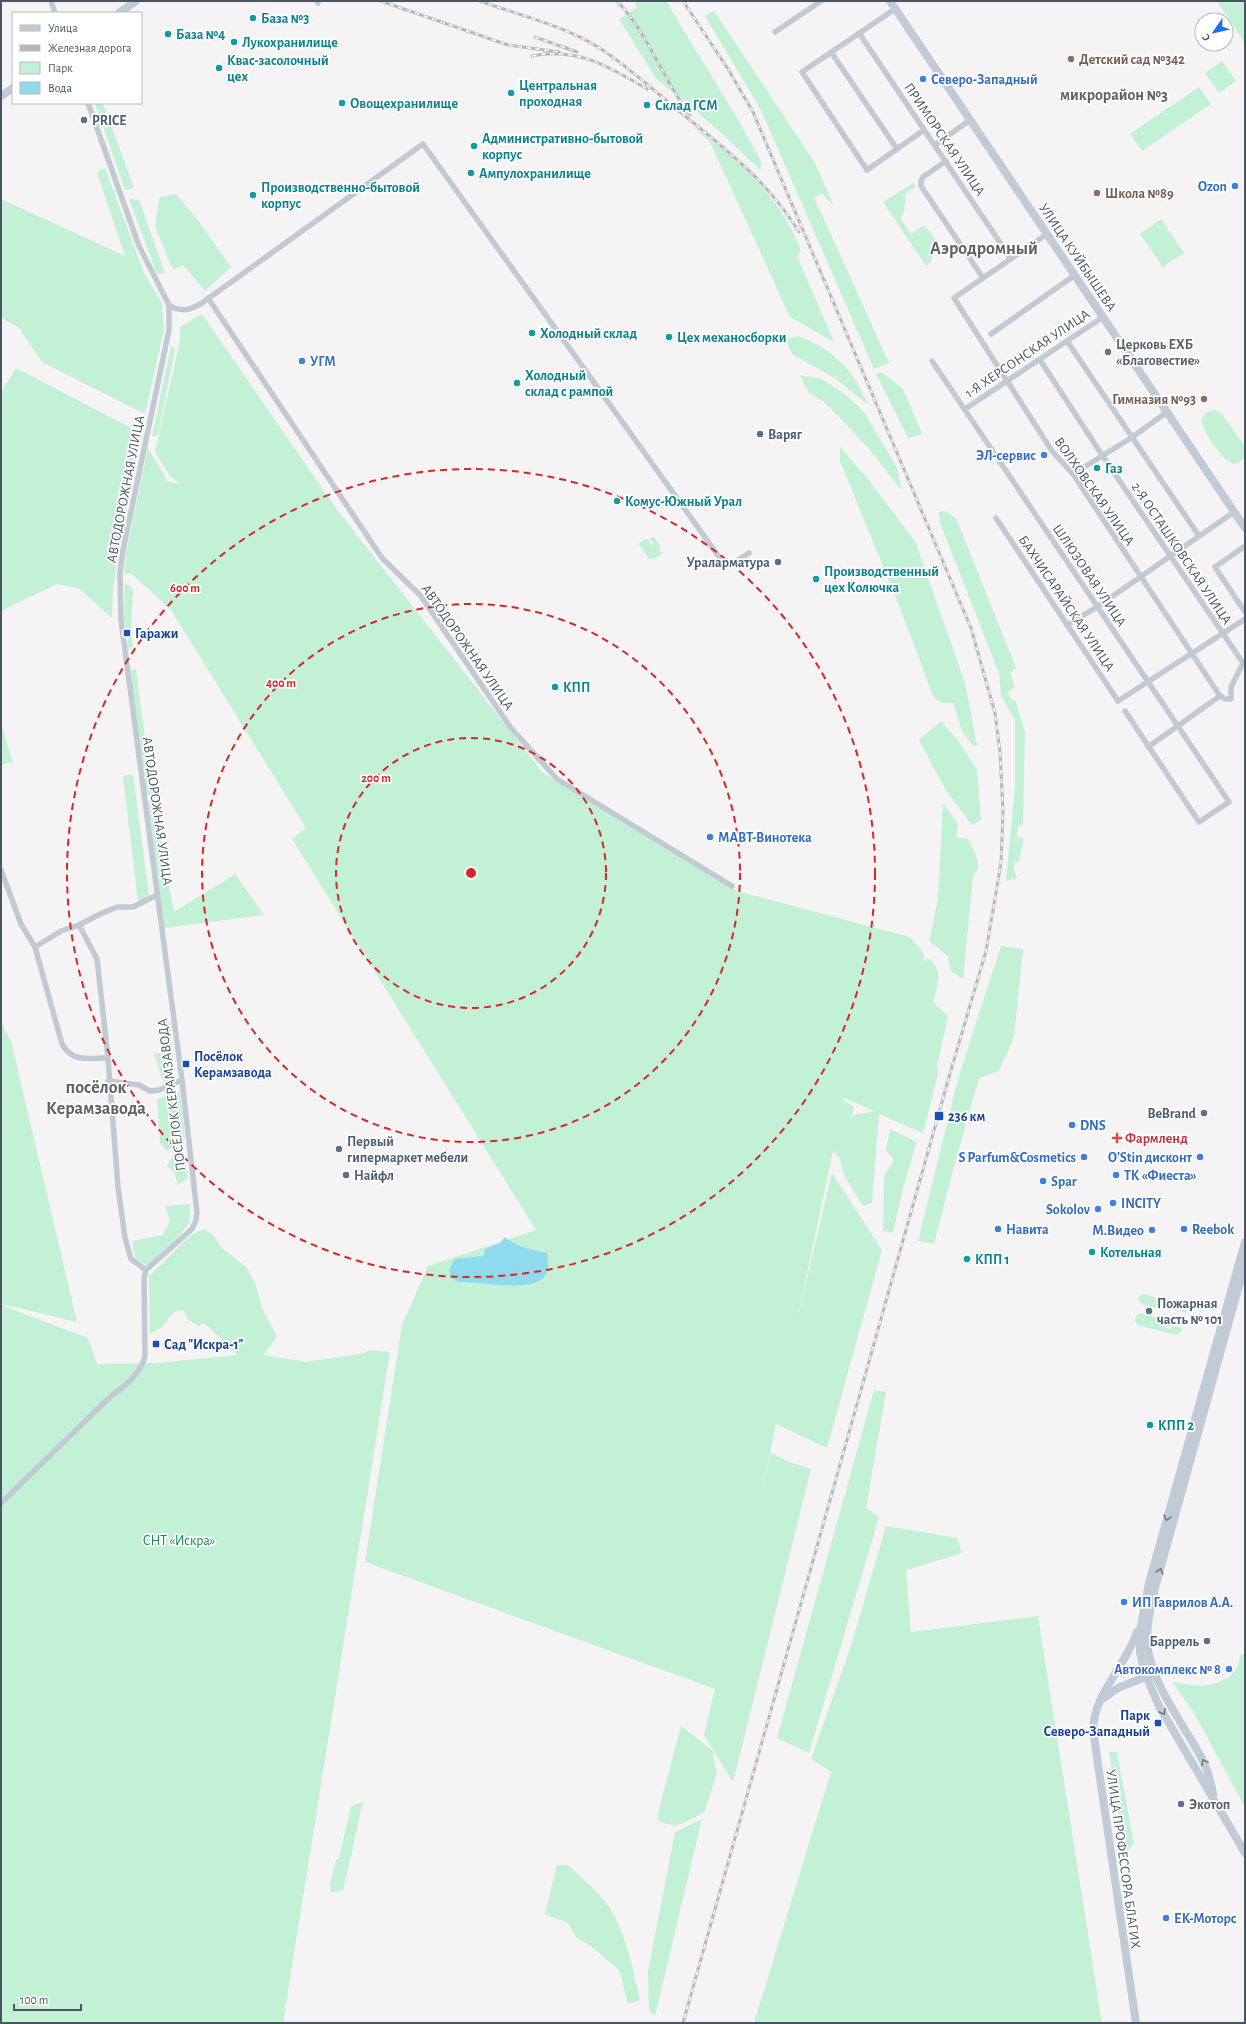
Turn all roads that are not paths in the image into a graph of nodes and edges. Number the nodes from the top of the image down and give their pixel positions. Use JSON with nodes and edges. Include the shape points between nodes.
{"nodes":[{"id":1,"x":51,"y":1,"type":"edge"},
{"id":2,"x":136,"y":1,"type":"edge"},
{"id":3,"x":820,"y":1,"type":"edge"},
{"id":4,"x":890,"y":1,"type":"edge"},
{"id":5,"x":896,"y":6,"type":"edge"},
{"id":6,"x":55,"y":12,"type":"edge"},
{"id":7,"x":120,"y":12,"type":"edge"},
{"id":8,"x":776,"y":32,"type":"dead end"},
{"id":9,"x":859,"y":33,"type":"junction"},
{"id":10,"x":831,"y":52,"type":"junction"},
{"id":11,"x":12,"y":89,"type":"edge"},
{"id":12,"x":1,"y":96,"type":"edge"},
{"id":13,"x":88,"y":104,"type":"edge"},
{"id":14,"x":972,"y":119,"type":"junction"},
{"id":15,"x":924,"y":130,"type":"junction"},
{"id":16,"x":934,"y":145,"type":"junction"},
{"id":17,"x":898,"y":149,"type":"junction"},
{"id":18,"x":946,"y":161,"type":"junction"},
{"id":19,"x":1049,"y":233,"type":"junction"},
{"id":20,"x":1011,"y":259,"type":"junction"},
{"id":21,"x":1077,"y":274,"type":"junction"},
{"id":22,"x":983,"y":278,"type":"junction"},
{"id":23,"x":208,"y":298,"type":"junction"},
{"id":24,"x":169,"y":305,"type":"junction"},
{"id":25,"x":1105,"y":315,"type":"junction"},
{"id":26,"x":991,"y":334,"type":"dead end"},
{"id":27,"x":1067,"y":341,"type":"junction"},
{"id":28,"x":1040,"y":360,"type":"junction"},
{"id":29,"x":932,"y":361,"type":"dead end"},
{"id":30,"x":1008,"y":381,"type":"junction"},
{"id":31,"x":965,"y":409,"type":"junction"},
{"id":32,"x":1169,"y":411,"type":"junction"},
{"id":33,"x":1131,"y":438,"type":"junction"},
{"id":34,"x":1102,"y":455,"type":"junction"},
{"id":35,"x":1073,"y":474,"type":"junction"},
{"id":36,"x":1236,"y":510,"type":"junction"},
{"id":37,"x":996,"y":518,"type":"dead end"},
{"id":38,"x":1245,"y":519,"type":"edge"},
{"id":39,"x":1245,"y":528,"type":"edge"},
{"id":40,"x":1199,"y":536,"type":"junction"},
{"id":41,"x":1245,"y":546,"type":"edge"},
{"id":42,"x":749,"y":553,"type":"dead end"},
{"id":43,"x":1170,"y":556,"type":"junction"},
{"id":44,"x":1140,"y":577,"type":"junction"},
{"id":45,"x":1097,"y":607,"type":"junction"},
{"id":46,"x":1245,"y":612,"type":"edge"},
{"id":47,"x":1245,"y":618,"type":"edge"},
{"id":48,"x":1067,"y":625,"type":"junction"},
{"id":49,"x":1223,"y":634,"type":"junction"},
{"id":50,"x":1191,"y":653,"type":"junction"},
{"id":51,"x":1147,"y":682,"type":"junction"},
{"id":52,"x":1220,"y":696,"type":"junction"},
{"id":53,"x":1124,"y":711,"type":"dead end"},
{"id":54,"x":1177,"y":725,"type":"junction"},
{"id":55,"x":1148,"y":747,"type":"junction"},
{"id":56,"x":1,"y":870,"type":"edge"},
{"id":57,"x":732,"y":886,"type":"dead end"},
{"id":58,"x":157,"y":895,"type":"junction"},
{"id":59,"x":78,"y":925,"type":"junction"},
{"id":60,"x":35,"y":947,"type":"junction"},
{"id":61,"x":108,"y":1058,"type":"junction"},
{"id":62,"x":182,"y":1080,"type":"junction"},
{"id":63,"x":108,"y":1081,"type":"junction"},
{"id":64,"x":1245,"y":1242,"type":"edge"},
{"id":65,"x":1245,"y":1264,"type":"edge"},
{"id":66,"x":146,"y":1270,"type":"junction"},
{"id":67,"x":1218,"y":1351,"type":"junction"},
{"id":68,"x":1196,"y":1428,"type":"junction"},
{"id":69,"x":1,"y":1503,"type":"edge"},
{"id":70,"x":1141,"y":1621,"type":"junction"},
{"id":71,"x":1155,"y":1673,"type":"junction"},
{"id":72,"x":1146,"y":1677,"type":"junction"},
{"id":73,"x":1100,"y":1700,"type":"junction"},
{"id":74,"x":1213,"y":1799,"type":"junction"},
{"id":75,"x":1245,"y":1854,"type":"edge"},
{"id":76,"x":1136,"y":2023,"type":"edge"}],
"edges":[{"from":1,"to":6,"type":"street"},
{"from":2,"to":7,"type":"main road"},
{"from":3,"to":8,"type":"street"},
{"from":4,"to":5,"type":"main road","name":"УЛИЦА КУЙБЫШЕВА"},
{"from":5,"to":9,"type":"street"},
{"from":5,"to":14,"type":"main road","name":"УЛИЦА КУЙБЫШЕВА"},
{"from":9,"to":10,"type":"street"},
{"from":9,"to":15,"type":"street","name":"ПРИМОРСКАЯ УЛИЦА"},
{"from":10,"to":17,"type":"street"},
{"from":10,"to":17,"type":"street","via":[[802,72],[867,170]]},
{"from":11,"to":12,"type":"main road"},
{"from":13,"to":24,"type":"street","name":"АВТОДОРОЖНАЯ УЛИЦА","via":[[138,246]]},
{"from":14,"to":16,"type":"street"},
{"from":14,"to":19,"type":"main road","name":"УЛИЦА КУЙБЫШЕВА"},
{"from":15,"to":16,"type":"street","name":"ПРИМОРСКАЯ УЛИЦА"},
{"from":15,"to":17,"type":"street"},
{"from":16,"to":18,"type":"street","name":"ПРИМОРСКАЯ УЛИЦА"},
{"from":18,"to":20,"type":"street","name":"ПРИМОРСКАЯ УЛИЦА"},
{"from":18,"to":22,"type":"street","via":[[923,177],[921,186]]},
{"from":19,"to":20,"type":"street"},
{"from":19,"to":21,"type":"main road","name":"УЛИЦА КУЙБЫШЕВА"},
{"from":20,"to":22,"type":"street"},
{"from":21,"to":25,"type":"main road","name":"УЛИЦА КУЙБЫШЕВА"},
{"from":21,"to":26,"type":"street"},
{"from":22,"to":30,"type":"street","name":"ВОЛХОВСКАЯ УЛИЦА","via":[[954,298]]},
{"from":23,"to":24,"type":"street","via":[[192,309],[182,311]]},
{"from":23,"to":42,"type":"street","via":[[423,144],[722,561],[730,565]]},
{"from":23,"to":57,"type":"street","name":"АВТОДОРОЖНАЯ УЛИЦА","via":[[382,558],[420,595],[500,713],[536,757],[557,779]]},
{"from":24,"to":58,"type":"street","name":"АВТОДОРОЖНАЯ УЛИЦА","via":[[169,330],[120,573],[123,644]]},
{"from":25,"to":27,"type":"street","name":"1-Я ХЕРСОНСКАЯ УЛИЦА"},
{"from":25,"to":32,"type":"main road","name":"УЛИЦА КУЙБЫШЕВА"},
{"from":27,"to":28,"type":"street","name":"1-Я ХЕРСОНСКАЯ УЛИЦА"},
{"from":27,"to":33,"type":"street"},
{"from":28,"to":30,"type":"street","name":"1-Я ХЕРСОНСКАЯ УЛИЦА"},
{"from":28,"to":34,"type":"street","name":"2-Я ОСТАШКОВСКАЯ УЛИЦА"},
{"from":29,"to":31,"type":"street","name":"ШЛЮЗОВАЯ УЛИЦА"},
{"from":30,"to":31,"type":"street","name":"1-Я ХЕРСОНСКАЯ УЛИЦА"},
{"from":30,"to":35,"type":"street","name":"ВОЛХОВСКАЯ УЛИЦА","via":[[1052,451]]},
{"from":31,"to":45,"type":"street","name":"ШЛЮЗОВАЯ УЛИЦА"},
{"from":32,"to":33,"type":"street"},
{"from":32,"to":36,"type":"main road","name":"УЛИЦА КУЙБЫШЕВА"},
{"from":33,"to":34,"type":"street"},
{"from":33,"to":40,"type":"street"},
{"from":34,"to":35,"type":"street"},
{"from":34,"to":43,"type":"street","name":"2-Я ОСТАШКОВСКАЯ УЛИЦА"},
{"from":35,"to":44,"type":"street","name":"ВОЛХОВСКАЯ УЛИЦА"},
{"from":36,"to":38,"type":"main road","name":"УЛИЦА КУЙБЫШЕВА"},
{"from":36,"to":39,"type":"main road","name":"УЛИЦА КУЙБЫШЕВА"},
{"from":36,"to":40,"type":"street"},
{"from":37,"to":48,"type":"street","name":"БАХЧИСАРАЙСКАЯ УЛИЦА"},
{"from":40,"to":43,"type":"street"},
{"from":41,"to":46,"type":"street","via":[[1214,567]]},
{"from":43,"to":44,"type":"street"},
{"from":43,"to":49,"type":"street","name":"2-Я ОСТАШКОВСКАЯ УЛИЦА"},
{"from":44,"to":45,"type":"street"},
{"from":44,"to":50,"type":"street","name":"ВОЛХОВСКАЯ УЛИЦА"},
{"from":45,"to":48,"type":"street"},
{"from":45,"to":51,"type":"street","name":"ШЛЮЗОВАЯ УЛИЦА"},
{"from":47,"to":49,"type":"street"},
{"from":48,"to":51,"type":"street","name":"БАХЧИСАРАЙСКАЯ УЛИЦА","via":[[1118,701]]},
{"from":49,"to":50,"type":"street"},
{"from":49,"to":52,"type":"street","name":"2-Я ОСТАШКОВСКАЯ УЛИЦА","via":[[1243,663],[1231,687],[1231,699]]},
{"from":50,"to":51,"type":"street"},
{"from":50,"to":52,"type":"street","name":"ВОЛХОВСКАЯ УЛИЦА"},
{"from":51,"to":54,"type":"street","name":"ШЛЮЗОВАЯ УЛИЦА"},
{"from":52,"to":54,"type":"street"},
{"from":53,"to":55,"type":"street"},
{"from":54,"to":55,"type":"street"},
{"from":54,"to":55,"type":"street","name":"ШЛЮЗОВАЯ УЛИЦА","via":[[1229,802],[1199,822]]},
{"from":56,"to":60,"type":"street","via":[[21,924]]},
{"from":58,"to":59,"type":"street","via":[[133,907],[117,907]]},
{"from":58,"to":62,"type":"street","name":"ПОСЁЛОК КЕРАМЗАВОДА"},
{"from":59,"to":60,"type":"street"},
{"from":59,"to":61,"type":"street","via":[[97,959]]},
{"from":60,"to":61,"type":"street","via":[[52,1012],[67,1052],[74,1058]]},
{"from":61,"to":63,"type":"street"},
{"from":62,"to":63,"type":"street","via":[[150,1091],[139,1085]]},
{"from":62,"to":66,"type":"street","name":"ПОСЁЛОК КЕРАМЗАВОДА","via":[[196,1220],[192,1229]]},
{"from":63,"to":66,"type":"street","via":[[125,1238],[131,1259]]},
{"from":64,"to":67,"type":"main road"},
{"from":65,"to":67,"type":"main road"},
{"from":66,"to":69,"type":"street","via":[[143,1364],[130,1381],[111,1396]]},
{"from":67,"to":68,"type":"main road"},
{"from":68,"to":70,"type":"main road","one_way":true,"via":[[1149,1583]]},
{"from":71,"to":68,"type":"main road","one_way":true,"via":[[1148,1649],[1149,1619]]},
{"from":70,"to":72,"type":"main road","via":[[1140,1652]]},
{"from":70,"to":73,"type":"main road","name":"УЛИЦА ПРОФЕССОРА БЛАГИХ","via":[[1128,1655]]},
{"from":71,"to":72,"type":"main road"},
{"from":74,"to":71,"type":"main road","one_way":true,"via":[[1209,1771]]},
{"from":72,"to":73,"type":"main road","via":[[1118,1688]]},
{"from":72,"to":74,"type":"main road","one_way":true,"via":[[1159,1706]]},
{"from":73,"to":76,"type":"main road","name":"УЛИЦА ПРОФЕССОРА БЛАГИХ","via":[[1093,1720],[1094,1745]]},
{"from":74,"to":75,"type":"main road"}]}
